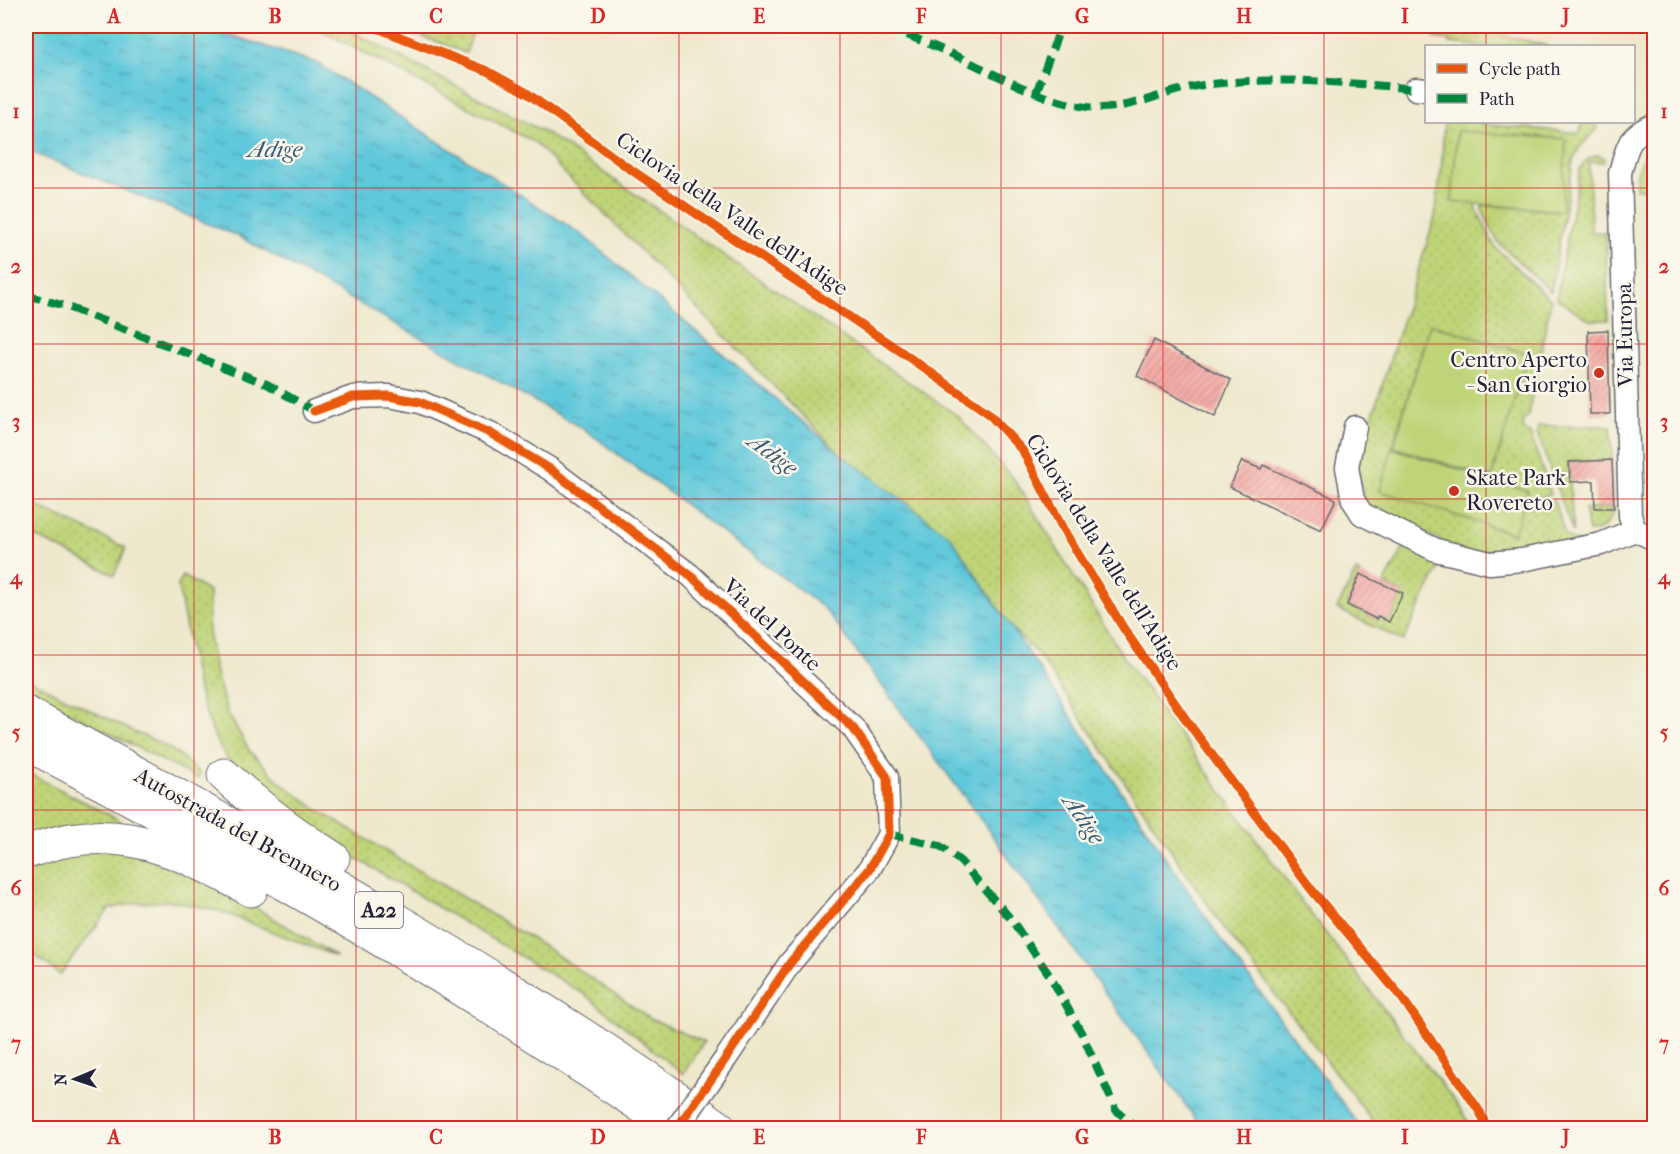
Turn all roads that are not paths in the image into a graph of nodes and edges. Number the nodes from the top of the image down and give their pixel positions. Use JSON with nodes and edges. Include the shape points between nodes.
{"nodes":[{"id":1,"x":1654,"y":125,"type":"edge"},
{"id":2,"x":1628,"y":132,"type":"edge"},
{"id":3,"x":314,"y":411,"type":"dead end"},
{"id":4,"x":1355,"y":428,"type":"dead end"},
{"id":5,"x":1645,"y":534,"type":"edge"},
{"id":6,"x":26,"y":713,"type":"edge"},
{"id":7,"x":26,"y":743,"type":"edge"},
{"id":8,"x":224,"y":776,"type":"dead end"},
{"id":9,"x":26,"y":852,"type":"edge"},
{"id":10,"x":360,"y":929,"type":"junction"},
{"id":11,"x":433,"y":941,"type":"junction"},
{"id":12,"x":675,"y":1128,"type":"edge"},
{"id":13,"x":720,"y":1128,"type":"edge"}],
"edges":[{"from":1,"to":2,"type":"street"},
{"from":2,"to":5,"type":"street","name":"Via Europa","via":[[1620,173],[1630,516]]},
{"from":3,"to":12,"type":"street","name":"Via del Ponte","bridge":true,"via":[[353,397],[389,396],[420,402],[490,433],[550,469],[698,583],[853,728],[887,777],[889,834],[869,870],[789,963]]},
{"from":4,"to":5,"type":"street","name":"Via Europa","via":[[1347,467],[1353,500],[1362,514],[1436,550],[1490,562],[1522,560]]},
{"from":6,"to":11,"type":"highway","name":"Autostrada del Brennero","number":"A22","via":[[200,806]]},
{"from":7,"to":10,"type":"highway","name":"Autostrada del Brennero","number":"A22","via":[[196,833]]},
{"from":8,"to":11,"type":"highway","via":[[301,839],[378,886]]},
{"from":9,"to":10,"type":"highway","via":[[83,838],[143,843],[203,864],[310,917]]},
{"from":10,"to":12,"type":"highway","name":"Autostrada del Brennero","number":"A22","via":[[524,1028]]},
{"from":11,"to":13,"type":"highway","name":"Autostrada del Brennero","number":"A22"}]}
